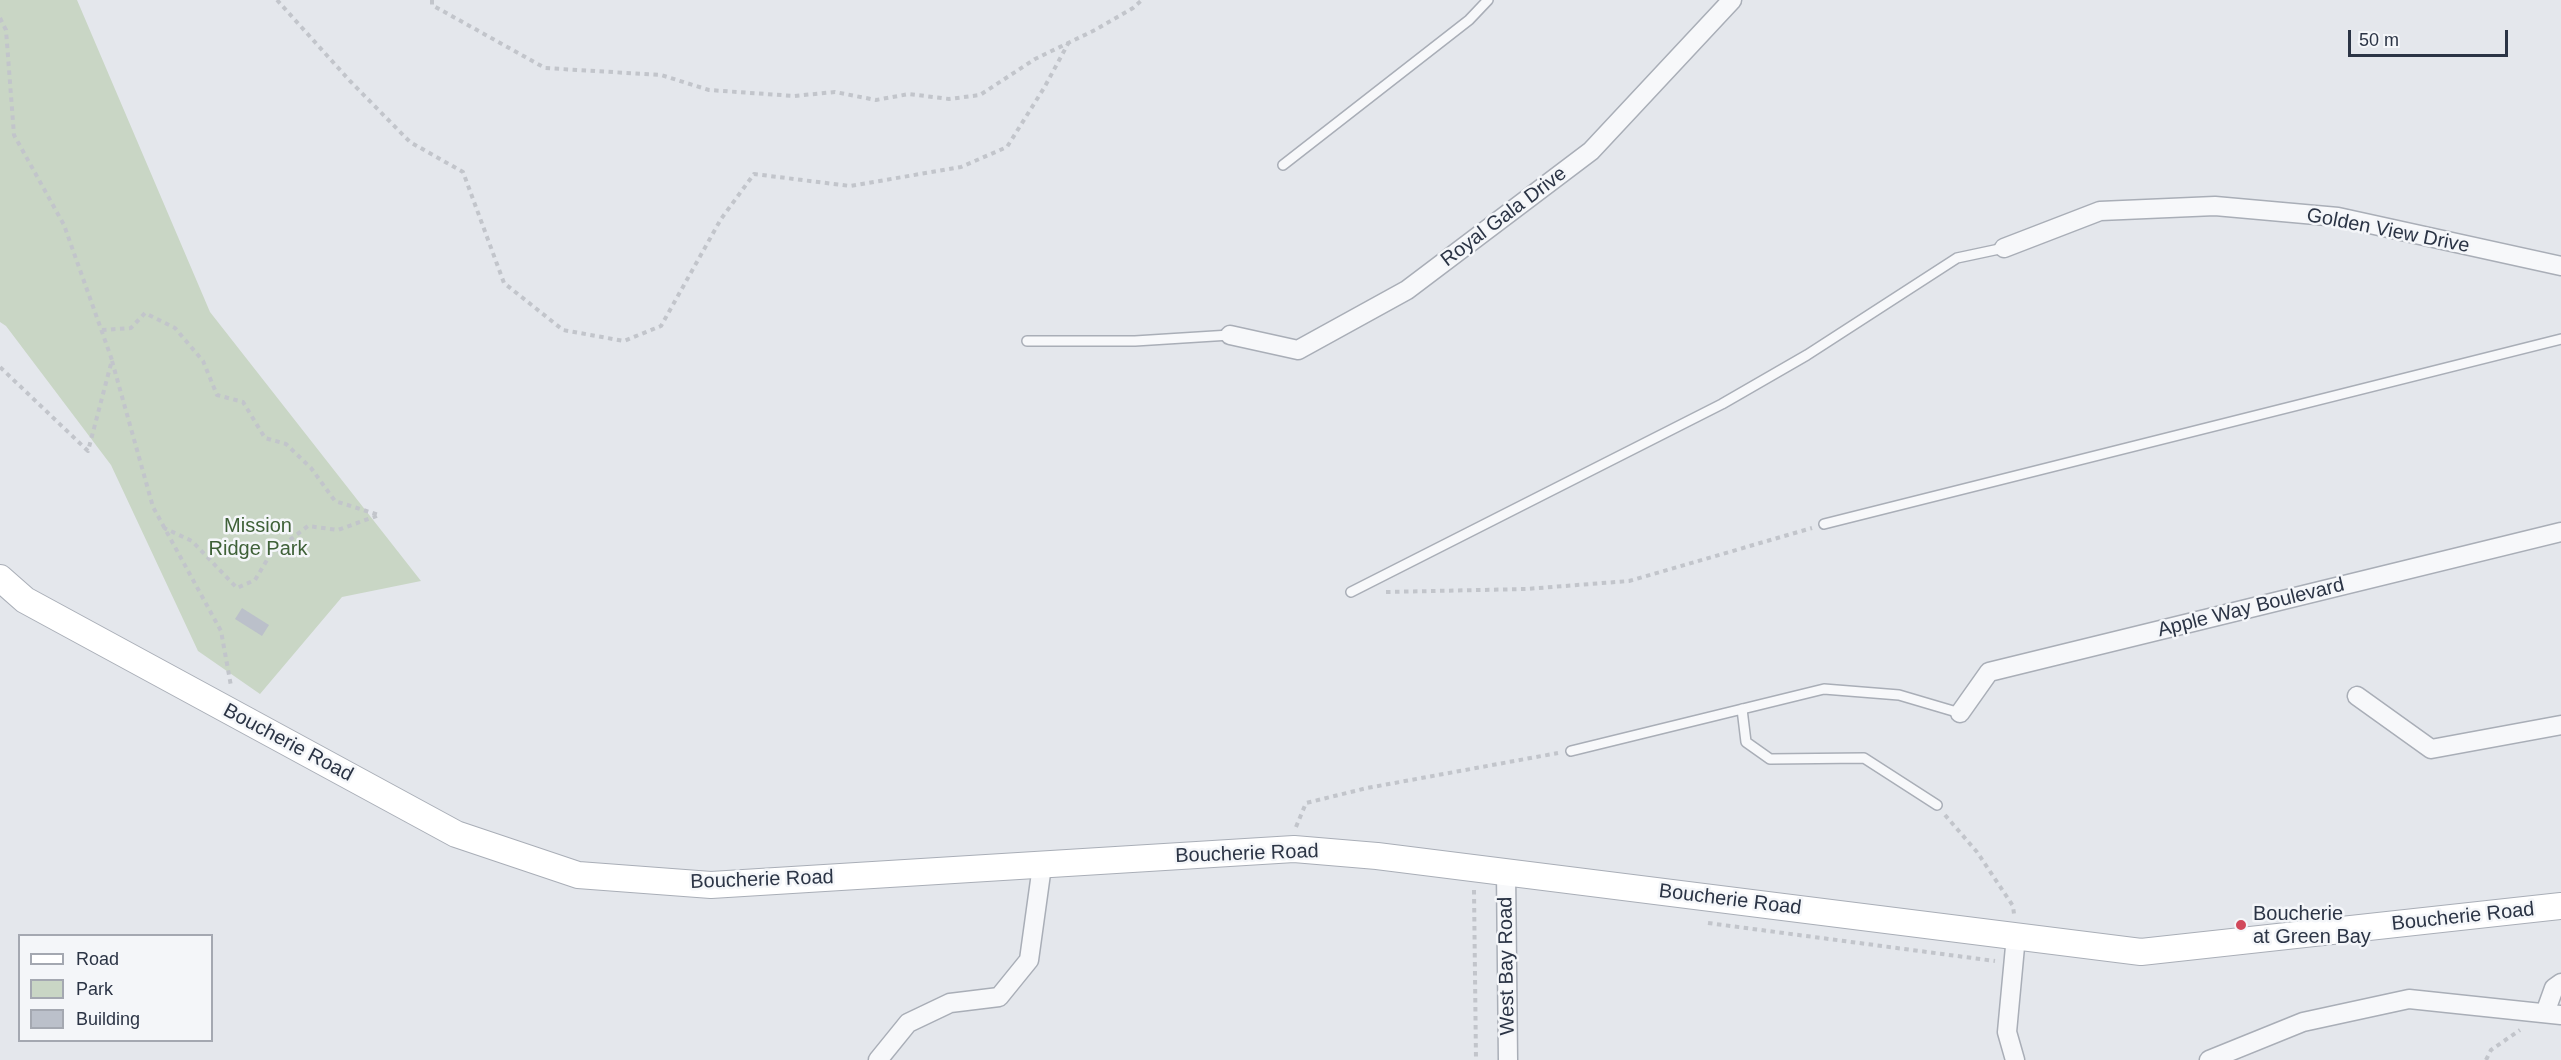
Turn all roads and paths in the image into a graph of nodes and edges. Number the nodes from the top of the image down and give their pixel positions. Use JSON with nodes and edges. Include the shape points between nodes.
{"nodes":[{"id":1,"x":277,"y":0,"type":"edge"},
{"id":2,"x":432,"y":0,"type":"edge"},
{"id":3,"x":1142,"y":0,"type":"edge"},
{"id":4,"x":1488,"y":0,"type":"edge"},
{"id":5,"x":1732,"y":0,"type":"edge"},
{"id":6,"x":0,"y":18,"type":"edge"},
{"id":7,"x":1069,"y":42,"type":"junction"},
{"id":8,"x":1283,"y":165,"type":"dead end"},
{"id":9,"x":2004,"y":248,"type":"joint"},
{"id":10,"x":2561,"y":266,"type":"edge"},
{"id":11,"x":102,"y":330,"type":"junction"},
{"id":12,"x":1230,"y":335,"type":"joint"},
{"id":13,"x":2561,"y":339,"type":"edge"},
{"id":14,"x":1027,"y":341,"type":"dead end"},
{"id":15,"x":112,"y":360,"type":"junction"},
{"id":16,"x":0,"y":367,"type":"edge"},
{"id":17,"x":1824,"y":524,"type":"joint"},
{"id":18,"x":164,"y":528,"type":"junction"},
{"id":19,"x":2561,"y":532,"type":"edge"},
{"id":20,"x":0,"y":578,"type":"edge"},
{"id":21,"x":1351,"y":592,"type":"joint"},
{"id":22,"x":2357,"y":696,"type":"dead end"},
{"id":23,"x":1742,"y":709,"type":"junction"},
{"id":24,"x":1960,"y":713,"type":"joint"},
{"id":25,"x":237,"y":715,"type":"junction"},
{"id":26,"x":2561,"y":725,"type":"edge"},
{"id":27,"x":1570,"y":751,"type":"joint"},
{"id":28,"x":1937,"y":805,"type":"joint"},
{"id":29,"x":1294,"y":849,"type":"junction"},
{"id":30,"x":1042,"y":866,"type":"junction"},
{"id":31,"x":1474,"y":868,"type":"junction"},
{"id":32,"x":1506,"y":872,"type":"junction"},
{"id":33,"x":2561,"y":906,"type":"edge"},
{"id":34,"x":2016,"y":936,"type":"junction"},
{"id":35,"x":2561,"y":983,"type":"edge"},
{"id":36,"x":2553,"y":1014,"type":"edge"},
{"id":37,"x":878,"y":1060,"type":"edge"},
{"id":38,"x":1476,"y":1060,"type":"edge"},
{"id":39,"x":1508,"y":1060,"type":"edge"},
{"id":40,"x":2015,"y":1060,"type":"edge"},
{"id":41,"x":2210,"y":1060,"type":"edge"},
{"id":42,"x":2486,"y":1060,"type":"edge"}],
"edges":[{"from":1,"to":7,"type":"path","via":[[410,142],[463,172],[504,283],[563,330],[624,341],[661,326],[722,219],[754,174],[850,186],[961,167],[1007,147]]},
{"from":2,"to":7,"type":"path","via":[[432,5],[545,68],[661,75],[709,90],[795,96],[835,92],[876,100],[909,94],[949,99],[980,95]]},
{"from":3,"to":7,"type":"path"},
{"from":4,"to":8,"type":"lane","via":[[1460,27]]},
{"from":5,"to":12,"type":"street","name":"Royal Gala Drive","via":[[1591,151],[1407,290],[1298,350]]},
{"from":6,"to":11,"type":"path","via":[[6,30],[14,135],[64,225]]},
{"from":9,"to":10,"type":"street","name":"Golden View Drive","via":[[2100,211],[2215,206],[2338,217]]},
{"from":9,"to":21,"type":"lane","via":[[1957,258],[1807,355],[1722,404]]},
{"from":11,"to":15,"type":"path"},
{"from":11,"to":18,"type":"path","via":[[130,328],[145,313],[175,328],[203,362],[217,395],[243,402],[264,438],[286,444],[311,468],[335,501],[379,515],[338,530],[308,526],[270,555],[255,580],[237,588],[192,541]]},
{"from":12,"to":14,"type":"lane","via":[[1135,341]]},
{"from":13,"to":17,"type":"lane"},
{"from":15,"to":16,"type":"path","via":[[88,451]]},
{"from":15,"to":18,"type":"path","via":[[153,507]]},
{"from":17,"to":21,"type":"path","via":[[1629,581],[1526,590]]},
{"from":18,"to":25,"type":"path","via":[[221,631]]},
{"from":19,"to":24,"type":"street","name":"Apple Way Boulevard","via":[[1989,672]]},
{"from":20,"to":25,"type":"main road","name":"Boucherie Road","via":[[25,600]]},
{"from":22,"to":26,"type":"street","via":[[2431,749]]},
{"from":23,"to":24,"type":"lane","via":[[1824,689],[1899,696]]},
{"from":23,"to":27,"type":"lane"},
{"from":23,"to":28,"type":"lane","via":[[1746,742],[1770,759],[1864,758]]},
{"from":25,"to":30,"type":"main road","name":"Boucherie Road","via":[[456,834],[578,875],[711,885]]},
{"from":27,"to":29,"type":"path","via":[[1366,788],[1306,803],[1296,822]]},
{"from":28,"to":34,"type":"path","via":[[1977,852],[2013,906]]},
{"from":29,"to":30,"type":"main road","name":"Boucherie Road"},
{"from":29,"to":31,"type":"main road","name":"Boucherie Road"},
{"from":30,"to":37,"type":"street","via":[[1029,960],[999,997],[951,1004],[908,1023]]},
{"from":31,"to":32,"type":"main road","name":"Boucherie Road"},
{"from":31,"to":38,"type":"path"},
{"from":32,"to":34,"type":"main road","name":"Boucherie Road"},
{"from":32,"to":39,"type":"street","name":"West Bay Road"},
{"from":33,"to":34,"type":"main road","name":"Boucherie Road","via":[[2141,952]]},
{"from":34,"to":40,"type":"street","via":[[2007,1032]]},
{"from":35,"to":36,"type":"street","via":[[2554,988]]},
{"from":36,"to":41,"type":"street","via":[[2409,999],[2303,1022]]},
{"from":36,"to":42,"type":"path","via":[[2491,1050]]}]}
